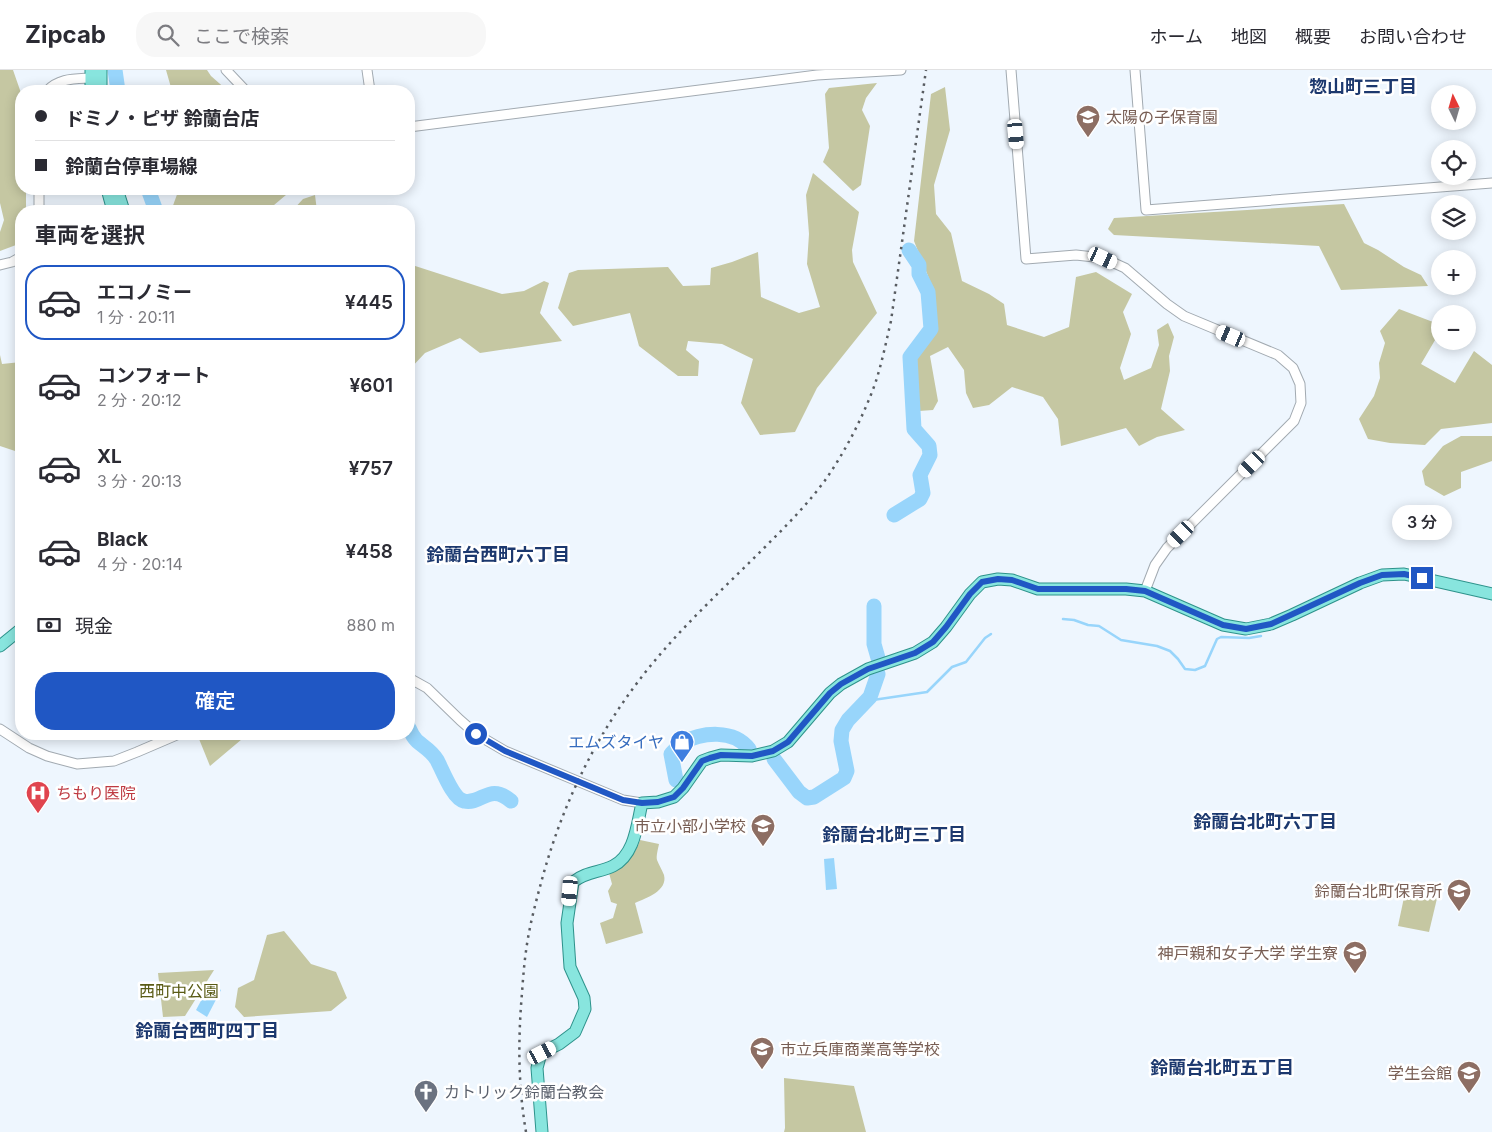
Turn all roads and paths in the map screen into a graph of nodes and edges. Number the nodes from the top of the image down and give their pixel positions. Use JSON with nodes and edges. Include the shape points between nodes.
{"nodes":[{"id":1,"x":101,"y":70,"type":"edge"},
{"id":2,"x":226,"y":70,"type":"edge"},
{"id":3,"x":367,"y":70,"type":"edge"},
{"id":4,"x":901,"y":70,"type":"edge"},
{"id":5,"x":1011,"y":70,"type":"edge"},
{"id":6,"x":1135,"y":70,"type":"edge"},
{"id":7,"x":91,"y":74,"type":"edge"},
{"id":8,"x":54,"y":85,"type":"edge"},
{"id":9,"x":101,"y":85,"type":"edge"},
{"id":10,"x":240,"y":85,"type":"edge"},
{"id":11,"x":369,"y":85,"type":"edge"},
{"id":12,"x":415,"y":126,"type":"edge"},
{"id":13,"x":1492,"y":183,"type":"edge"},
{"id":14,"x":15,"y":260,"type":"edge"},
{"id":15,"x":0,"y":265,"type":"edge"},
{"id":16,"x":1145,"y":591,"type":"junction"},
{"id":17,"x":1492,"y":594,"type":"edge"},
{"id":18,"x":15,"y":634,"type":"edge"},
{"id":19,"x":0,"y":646,"type":"edge"},
{"id":20,"x":415,"y":681,"type":"edge"},
{"id":21,"x":0,"y":729,"type":"edge"},
{"id":22,"x":15,"y":739,"type":"edge"},
{"id":23,"x":17,"y":740,"type":"edge"},
{"id":24,"x":165,"y":740,"type":"edge"},
{"id":25,"x":642,"y":803,"type":"junction"},
{"id":26,"x":542,"y":1132,"type":"edge"}],
"edges":[{"from":1,"to":9,"type":"main road"},
{"from":2,"to":10,"type":"street"},
{"from":3,"to":11,"type":"street"},
{"from":4,"to":12,"type":"street","via":[[817,75]]},
{"from":5,"to":16,"type":"street","via":[[1026,259],[1076,255],[1103,258],[1125,268],[1184,316],[1278,356],[1293,368],[1300,384],[1301,403],[1294,422],[1167,548],[1154,565]]},
{"from":6,"to":13,"type":"street","via":[[1146,210]]},
{"from":7,"to":8,"type":"street"},
{"from":14,"to":15,"type":"street"},
{"from":16,"to":17,"type":"main road","via":[[1223,625],[1246,629],[1271,624],[1382,575],[1404,574]]},
{"from":16,"to":25,"type":"main road","via":[[1038,589],[1012,580],[982,582],[933,642],[915,653],[868,669],[841,684],[788,742],[773,751],[752,756],[721,755],[702,761],[674,797]]},
{"from":18,"to":19,"type":"main road"},
{"from":20,"to":25,"type":"street","via":[[427,688],[476,734],[505,751],[623,800]]},
{"from":21,"to":22,"type":"street"},
{"from":23,"to":24,"type":"street","via":[[47,756],[77,764],[114,761]]},
{"from":25,"to":26,"type":"main road","via":[[632,844],[624,858],[614,866],[581,876],[573,882],[567,923],[570,967],[584,998],[585,1009],[575,1032],[542,1053],[538,1068]]}]}
